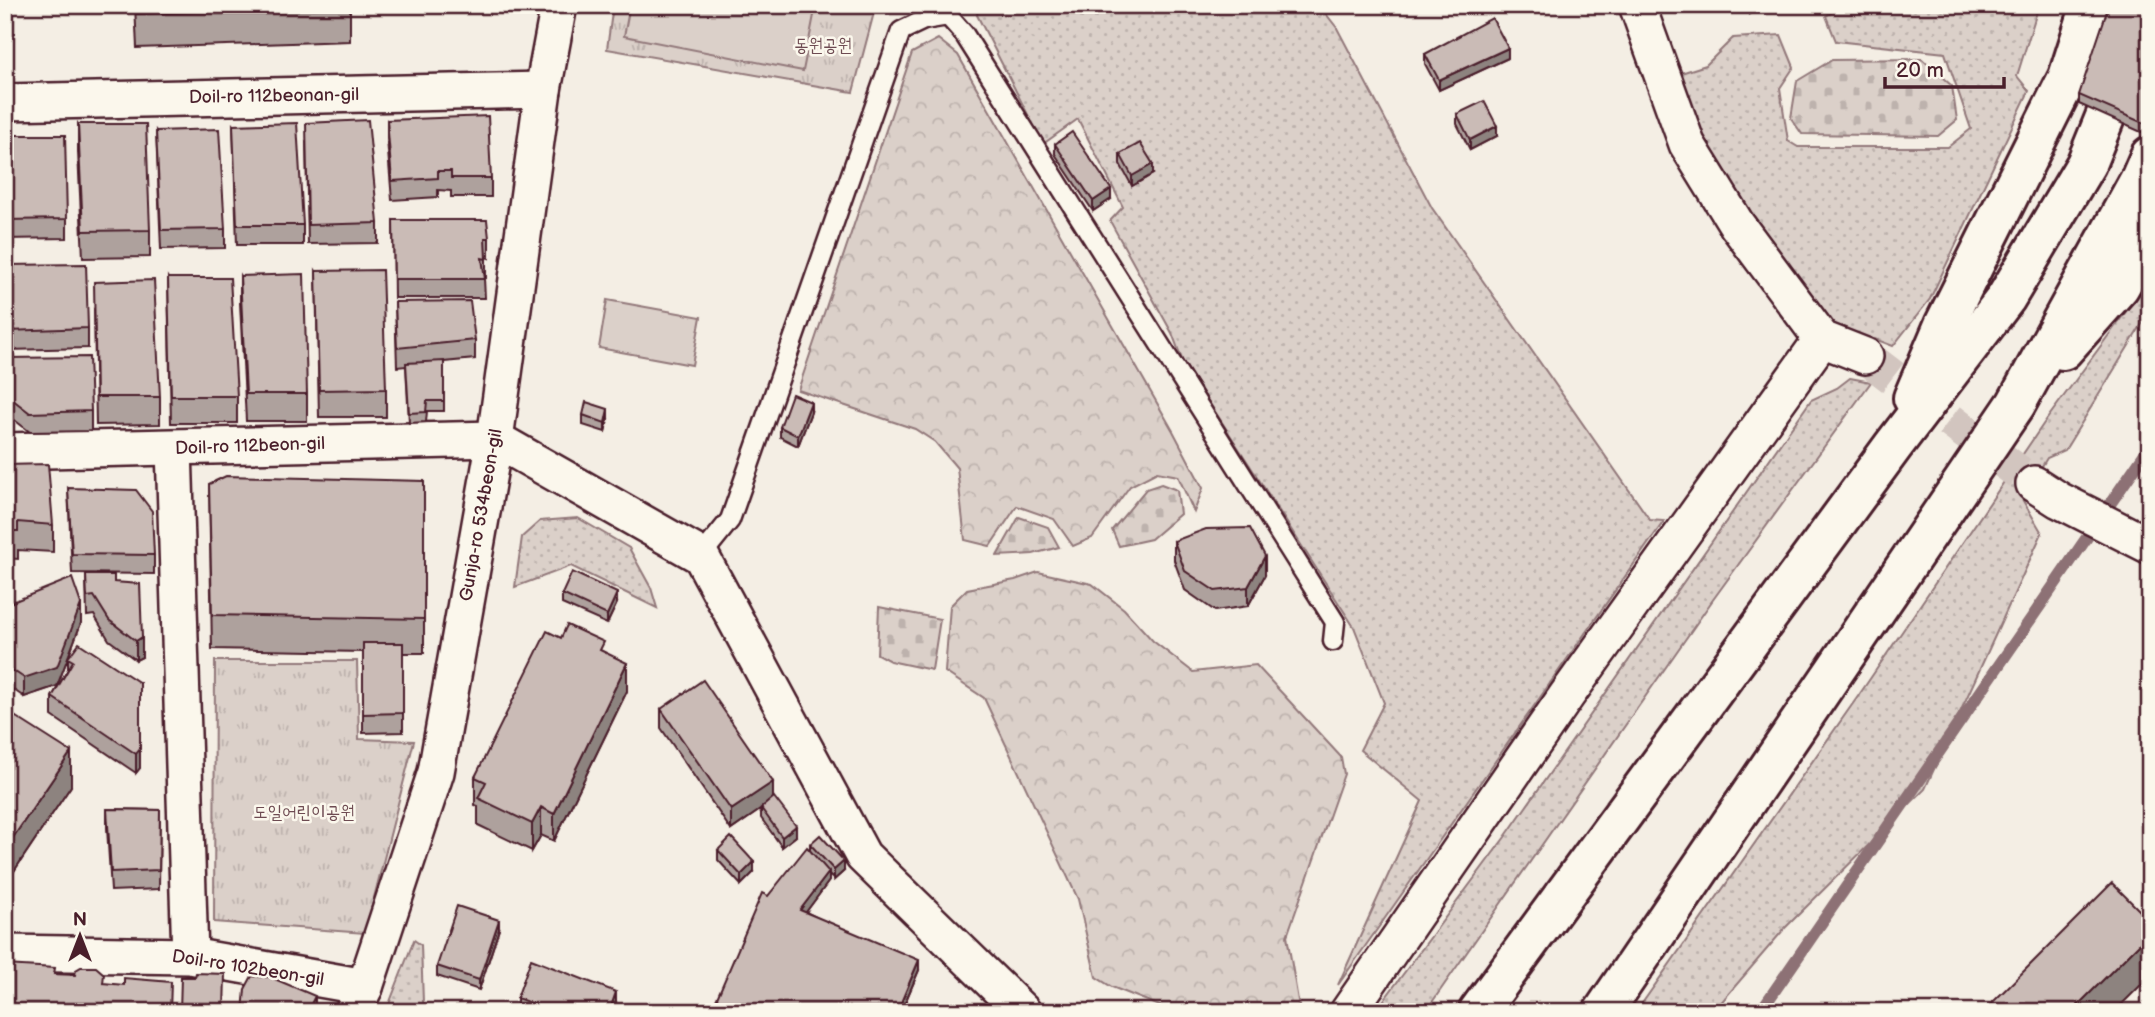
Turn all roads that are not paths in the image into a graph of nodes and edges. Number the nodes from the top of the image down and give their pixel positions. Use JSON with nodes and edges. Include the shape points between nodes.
{"nodes":[{"id":1,"x":559,"y":5,"type":"edge"},
{"id":2,"x":1637,"y":5,"type":"edge"},
{"id":3,"x":2091,"y":5,"type":"edge"},
{"id":4,"x":2150,"y":7,"type":"edge"},
{"id":5,"x":543,"y":90,"type":"junction"},
{"id":6,"x":5,"y":102,"type":"edge"},
{"id":7,"x":2150,"y":156,"type":"edge"},
{"id":8,"x":2150,"y":233,"type":"edge"},
{"id":9,"x":1822,"y":339,"type":"junction"},
{"id":10,"x":1865,"y":356,"type":"tunnel mouth"},
{"id":11,"x":2016,"y":404,"type":"junction"},
{"id":12,"x":495,"y":439,"type":"junction"},
{"id":13,"x":1893,"y":446,"type":"junction"},
{"id":14,"x":174,"y":448,"type":"junction"},
{"id":15,"x":5,"y":451,"type":"edge"},
{"id":16,"x":2046,"y":492,"type":"tunnel mouth"},
{"id":17,"x":2150,"y":545,"type":"edge"},
{"id":18,"x":701,"y":556,"type":"junction"},
{"id":19,"x":1333,"y":641,"type":"dead end"},
{"id":20,"x":5,"y":953,"type":"edge"},
{"id":21,"x":190,"y":956,"type":"junction"},
{"id":22,"x":359,"y":999,"type":"edge"},
{"id":23,"x":1023,"y":1012,"type":"edge"},
{"id":24,"x":1348,"y":1012,"type":"edge"},
{"id":25,"x":1478,"y":1012,"type":"edge"},
{"id":26,"x":1603,"y":1012,"type":"edge"}],
"edges":[{"from":1,"to":5,"type":"street","name":"Gunja-ro 534beon-gil"},
{"from":2,"to":9,"type":"street","via":[[1686,144],[1737,225]]},
{"from":3,"to":13,"type":"main road","via":[[2068,77],[1944,325]]},
{"from":4,"to":13,"type":"main road","via":[[2087,164],[2006,298]]},
{"from":5,"to":6,"type":"street","name":"Doil-ro 112beonan-gil"},
{"from":5,"to":12,"type":"street","name":"Gunja-ro 534beon-gil"},
{"from":7,"to":11,"type":"main road"},
{"from":8,"to":11,"type":"main road","via":[[2119,286]]},
{"from":9,"to":10,"type":"street"},
{"from":9,"to":24,"type":"street"},
{"from":11,"to":26,"type":"main road"},
{"from":12,"to":14,"type":"street","name":"Doil-ro 112beon-gil"},
{"from":12,"to":18,"type":"street"},
{"from":12,"to":22,"type":"street","name":"Gunja-ro 534beon-gil","via":[[436,772]]},
{"from":13,"to":25,"type":"main road"},
{"from":14,"to":15,"type":"street","name":"Doil-ro 112beon-gil"},
{"from":14,"to":21,"type":"street"},
{"from":16,"to":17,"type":"street"},
{"from":18,"to":19,"type":"lane","via":[[730,520],[901,31],[947,16],[972,46],[1335,622]]},
{"from":18,"to":23,"type":"street","via":[[863,856]]},
{"from":20,"to":21,"type":"street","name":"Doil-ro 102beon-gil"},
{"from":21,"to":22,"type":"street","name":"Doil-ro 102beon-gil"}]}
